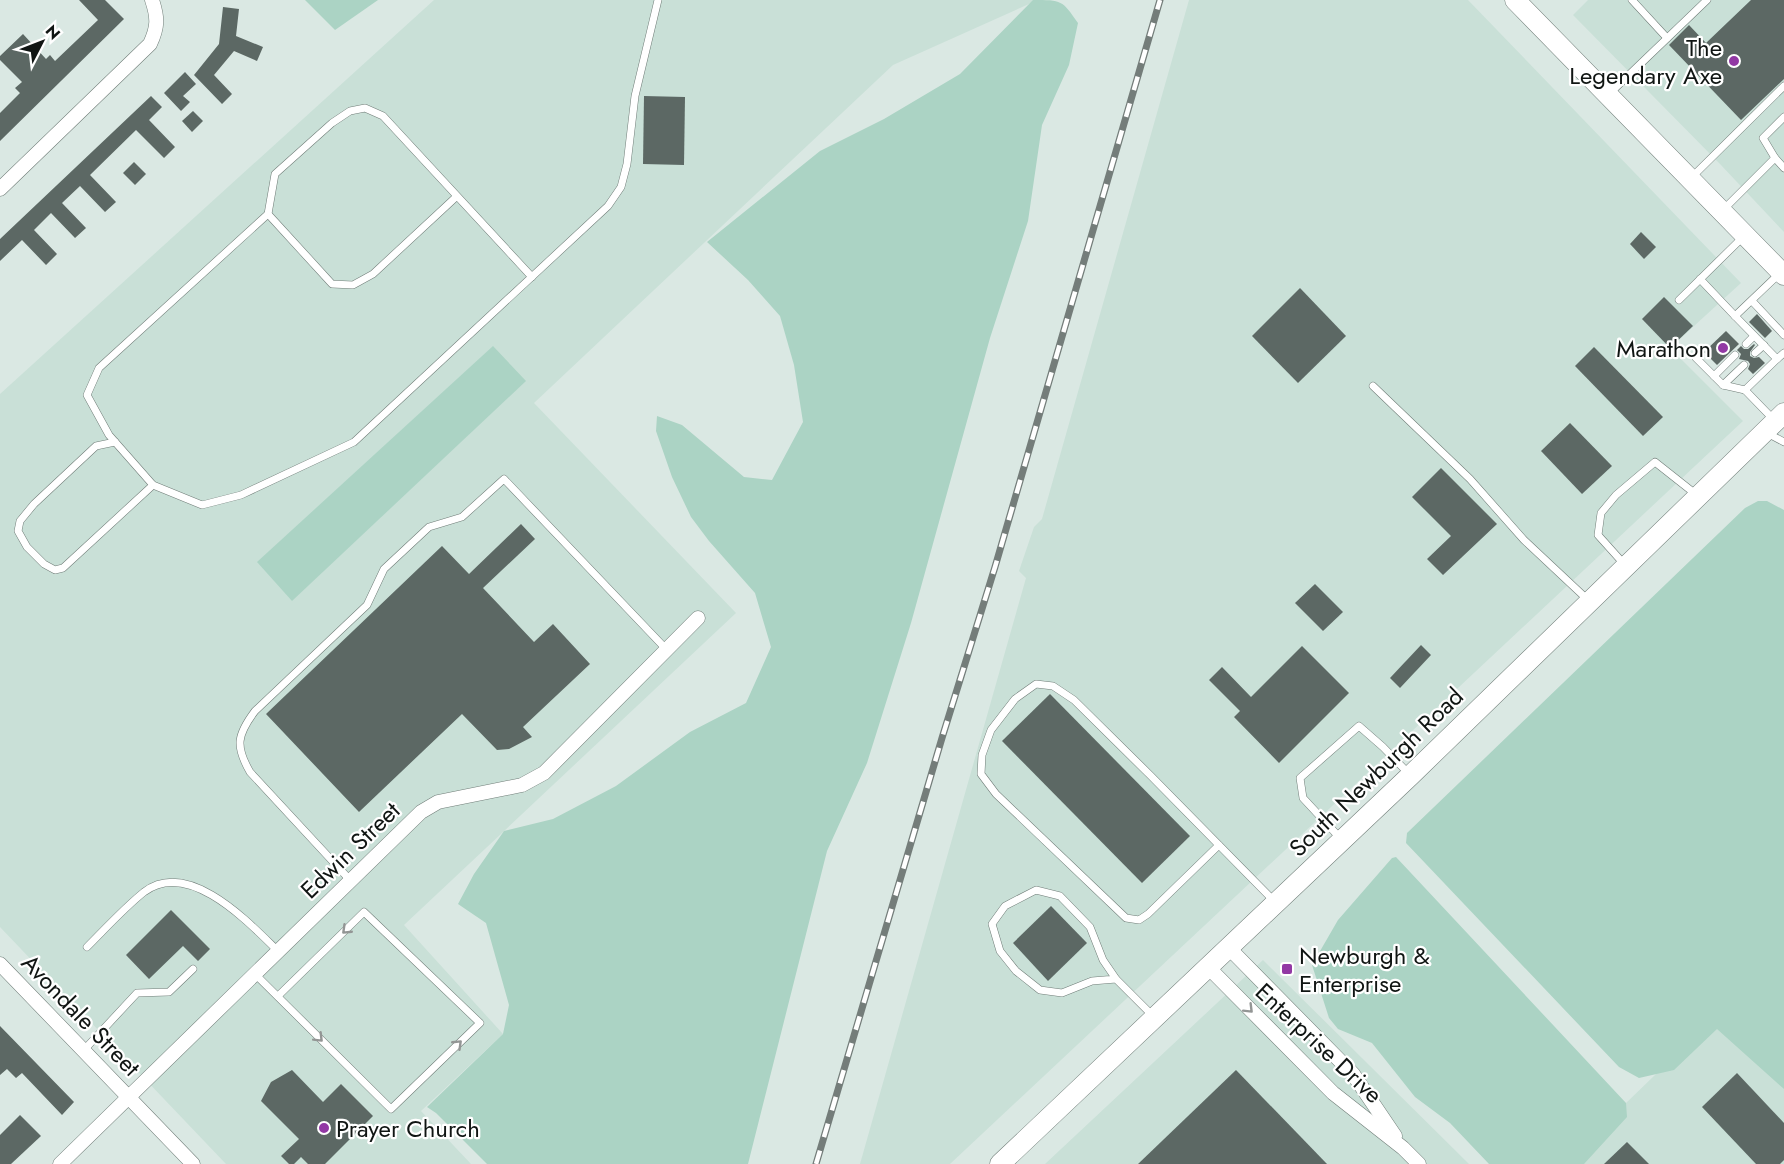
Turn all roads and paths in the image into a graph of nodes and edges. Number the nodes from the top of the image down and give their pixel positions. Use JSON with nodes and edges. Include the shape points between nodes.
{"nodes":[{"id":1,"x":152,"y":0,"type":"edge"},
{"id":2,"x":658,"y":0,"type":"edge"},
{"id":3,"x":1515,"y":0,"type":"edge"},
{"id":4,"x":1632,"y":0,"type":"edge"},
{"id":5,"x":1707,"y":0,"type":"edge"},
{"id":6,"x":1667,"y":38,"type":"junction"},
{"id":7,"x":1784,"y":86,"type":"edge"},
{"id":8,"x":1607,"y":96,"type":"junction"},
{"id":9,"x":1784,"y":117,"type":"edge"},
{"id":10,"x":1774,"y":158,"type":"junction"},
{"id":11,"x":1784,"y":168,"type":"edge"},
{"id":12,"x":1689,"y":179,"type":"junction"},
{"id":13,"x":0,"y":189,"type":"edge"},
{"id":14,"x":456,"y":197,"type":"junction"},
{"id":15,"x":1722,"y":212,"type":"junction"},
{"id":16,"x":268,"y":214,"type":"junction"},
{"id":17,"x":1745,"y":236,"type":"junction"},
{"id":18,"x":1783,"y":274,"type":"edge"},
{"id":19,"x":532,"y":277,"type":"junction"},
{"id":20,"x":1700,"y":279,"type":"junction"},
{"id":21,"x":1679,"y":300,"type":"dead end"},
{"id":22,"x":1752,"y":301,"type":"junction"},
{"id":23,"x":1735,"y":316,"type":"junction"},
{"id":24,"x":1784,"y":335,"type":"edge"},
{"id":25,"x":1754,"y":336,"type":"junction"},
{"id":26,"x":1746,"y":344,"type":"dead end"},
{"id":27,"x":1764,"y":345,"type":"junction"},
{"id":28,"x":1755,"y":353,"type":"dead end"},
{"id":29,"x":1784,"y":353,"type":"edge"},
{"id":30,"x":1735,"y":355,"type":"dead end"},
{"id":31,"x":1696,"y":358,"type":"dead end"},
{"id":32,"x":1777,"y":359,"type":"junction"},
{"id":33,"x":1744,"y":365,"type":"dead end"},
{"id":34,"x":1714,"y":376,"type":"junction"},
{"id":35,"x":1723,"y":385,"type":"junction"},
{"id":36,"x":1372,"y":386,"type":"dead end"},
{"id":37,"x":1746,"y":390,"type":"junction"},
{"id":38,"x":1775,"y":422,"type":"edge"},
{"id":39,"x":115,"y":442,"type":"junction"},
{"id":40,"x":1784,"y":442,"type":"edge"},
{"id":41,"x":153,"y":485,"type":"junction"},
{"id":42,"x":1698,"y":496,"type":"junction"},
{"id":43,"x":1626,"y":566,"type":"junction"},
{"id":44,"x":1590,"y":602,"type":"junction"},
{"id":45,"x":698,"y":618,"type":"dead end"},
{"id":46,"x":666,"y":650,"type":"junction"},
{"id":47,"x":1411,"y":776,"type":"junction"},
{"id":48,"x":1341,"y":839,"type":"junction"},
{"id":49,"x":1219,"y":845,"type":"junction"},
{"id":50,"x":350,"y":880,"type":"junction"},
{"id":51,"x":1276,"y":903,"type":"junction"},
{"id":52,"x":87,"y":947,"type":"dead end"},
{"id":53,"x":1228,"y":947,"type":"junction"},
{"id":54,"x":278,"y":951,"type":"junction"},
{"id":55,"x":0,"y":964,"type":"edge"},
{"id":56,"x":1208,"y":967,"type":"junction"},
{"id":57,"x":193,"y":969,"type":"dead end"},
{"id":58,"x":255,"y":974,"type":"junction"},
{"id":59,"x":1116,"y":979,"type":"junction"},
{"id":60,"x":278,"y":996,"type":"junction"},
{"id":61,"x":1155,"y":1018,"type":"junction"},
{"id":62,"x":84,"y":1050,"type":"junction"},
{"id":63,"x":129,"y":1097,"type":"junction"},
{"id":64,"x":1403,"y":1148,"type":"junction"},
{"id":65,"x":60,"y":1164,"type":"edge"},
{"id":66,"x":193,"y":1164,"type":"edge"},
{"id":67,"x":1000,"y":1164,"type":"edge"},
{"id":68,"x":1419,"y":1164,"type":"edge"}],
"edges":[{"from":1,"to":13,"type":"street","via":[[158,17],[155,34],[142,53]]},
{"from":2,"to":19,"type":"lane","via":[[635,96],[621,187],[609,206]]},
{"from":3,"to":8,"type":"main road"},
{"from":4,"to":6,"type":"lane"},
{"from":5,"to":6,"type":"lane"},
{"from":6,"to":8,"type":"lane"},
{"from":7,"to":12,"type":"lane"},
{"from":8,"to":12,"type":"main road"},
{"from":9,"to":10,"type":"lane","via":[[1763,138]]},
{"from":10,"to":11,"type":"lane"},
{"from":10,"to":15,"type":"lane"},
{"from":12,"to":15,"type":"main road"},
{"from":14,"to":16,"type":"lane","via":[[373,274],[353,285],[332,284]]},
{"from":14,"to":16,"type":"lane","via":[[383,116],[365,108],[350,111],[332,123],[275,174]]},
{"from":14,"to":19,"type":"lane"},
{"from":15,"to":17,"type":"main road"},
{"from":16,"to":39,"type":"lane","via":[[99,368],[87,394]]},
{"from":17,"to":18,"type":"main road"},
{"from":17,"to":20,"type":"lane"},
{"from":18,"to":22,"type":"lane"},
{"from":19,"to":41,"type":"lane","via":[[354,442],[241,495],[202,505]]},
{"from":20,"to":21,"type":"lane"},
{"from":20,"to":23,"type":"lane"},
{"from":22,"to":23,"type":"lane"},
{"from":22,"to":24,"type":"lane"},
{"from":23,"to":25,"type":"lane"},
{"from":25,"to":26,"type":"lane"},
{"from":25,"to":27,"type":"lane"},
{"from":27,"to":28,"type":"lane"},
{"from":27,"to":32,"type":"lane"},
{"from":29,"to":32,"type":"lane"},
{"from":30,"to":34,"type":"lane"},
{"from":31,"to":34,"type":"lane"},
{"from":32,"to":37,"type":"lane"},
{"from":33,"to":35,"type":"lane"},
{"from":34,"to":35,"type":"lane"},
{"from":35,"to":37,"type":"lane"},
{"from":36,"to":44,"type":"lane"},
{"from":37,"to":38,"type":"lane"},
{"from":38,"to":40,"type":"lane"},
{"from":38,"to":42,"type":"main road","name":"South Newburgh Road"},
{"from":39,"to":41,"type":"lane"},
{"from":39,"to":41,"type":"lane","via":[[96,446],[34,504],[20,521],[18,531],[27,547],[44,564],[55,570],[63,568]]},
{"from":42,"to":43,"type":"main road","name":"South Newburgh Road"},
{"from":42,"to":43,"type":"lane","via":[[1655,462],[1616,495],[1601,513],[1598,534]]},
{"from":43,"to":44,"type":"main road","name":"South Newburgh Road"},
{"from":44,"to":47,"type":"main road","name":"South Newburgh Road"},
{"from":45,"to":46,"type":"street","name":"Edwin Street"},
{"from":46,"to":50,"type":"street","name":"Edwin Street","via":[[544,773],[522,785],[429,806]]},
{"from":46,"to":50,"type":"lane","via":[[504,479],[462,517],[429,527],[384,569],[367,605],[255,711],[243,727],[238,743],[250,772]]},
{"from":47,"to":48,"type":"main road","name":"South Newburgh Road"},
{"from":47,"to":48,"type":"lane","via":[[1359,726],[1300,778],[1303,798]]},
{"from":48,"to":51,"type":"main road","name":"South Newburgh Road"},
{"from":49,"to":49,"type":"lane","via":[[1074,700],[1053,687],[1036,684],[1015,699],[991,730],[982,755],[981,774],[996,794],[1126,918],[1139,920],[1148,914]]},
{"from":49,"to":51,"type":"lane"},
{"from":50,"to":54,"type":"street","name":"Edwin Street"},
{"from":51,"to":53,"type":"main road","name":"South Newburgh Road"},
{"from":52,"to":54,"type":"lane","via":[[146,891],[185,883],[227,905]]},
{"from":53,"to":56,"type":"main road","name":"South Newburgh Road"},
{"from":53,"to":64,"type":"street","name":"Enterprise Drive","via":[[1353,1074]]},
{"from":54,"to":58,"type":"street","name":"Edwin Street"},
{"from":55,"to":62,"type":"street","name":"Avondale Street"},
{"from":56,"to":61,"type":"main road","name":"South Newburgh Road"},
{"from":56,"to":64,"type":"street","name":"Enterprise Drive","one_way":true,"via":[[1333,1093]]},
{"from":57,"to":62,"type":"lane","via":[[169,992],[136,993]]},
{"from":58,"to":60,"type":"lane"},
{"from":58,"to":63,"type":"street","name":"Edwin Street"},
{"from":59,"to":59,"type":"lane","via":[[1103,960],[1090,927],[1060,896],[1036,891],[1005,906],[992,924],[1000,951],[1016,971],[1040,990],[1062,993],[1092,981]]},
{"from":59,"to":61,"type":"lane"},
{"from":60,"to":60,"type":"lane","one_way":true,"via":[[391,1109],[480,1023],[364,912]]},
{"from":61,"to":67,"type":"main road","name":"South Newburgh Road"},
{"from":62,"to":63,"type":"street","name":"Avondale Street"},
{"from":63,"to":65,"type":"street","name":"Edwin Street"},
{"from":63,"to":66,"type":"street","name":"Avondale Street"},
{"from":64,"to":68,"type":"street","name":"Enterprise Drive"}]}
